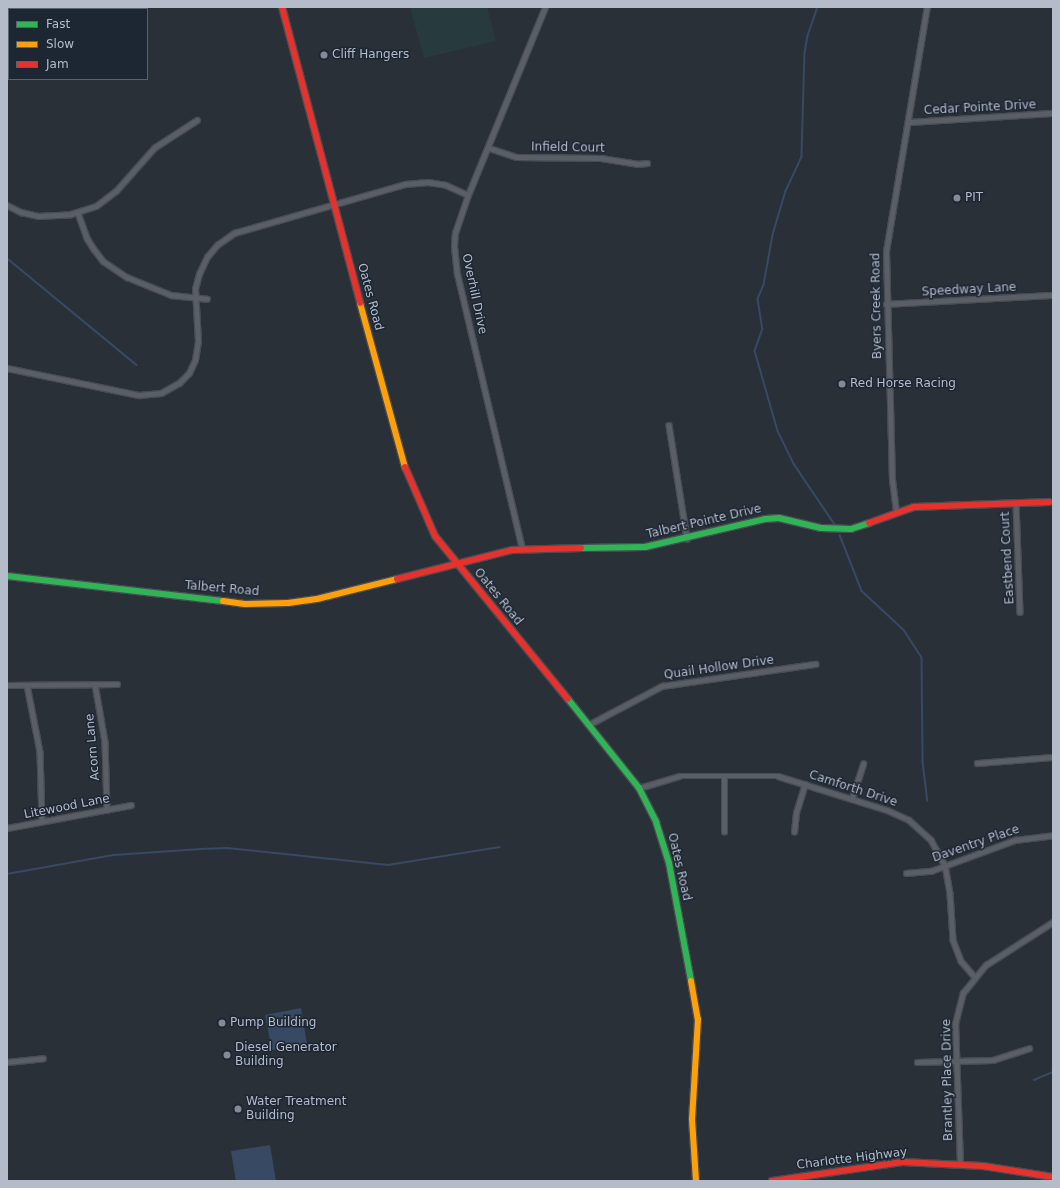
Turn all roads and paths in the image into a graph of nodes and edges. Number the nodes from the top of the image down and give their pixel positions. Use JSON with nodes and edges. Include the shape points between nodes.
{"nodes":[{"id":1,"x":282,"y":7,"type":"edge"},
{"id":2,"x":545,"y":7,"type":"edge"},
{"id":3,"x":927,"y":7,"type":"edge"},
{"id":4,"x":1053,"y":114,"type":"edge"},
{"id":5,"x":197,"y":120,"type":"dead end"},
{"id":6,"x":908,"y":122,"type":"junction"},
{"id":7,"x":489,"y":148,"type":"junction"},
{"id":8,"x":647,"y":163,"type":"dead end"},
{"id":9,"x":468,"y":195,"type":"junction"},
{"id":10,"x":334,"y":203,"type":"junction"},
{"id":11,"x":7,"y":205,"type":"edge"},
{"id":12,"x":78,"y":213,"type":"junction"},
{"id":13,"x":1053,"y":295,"type":"edge"},
{"id":14,"x":195,"y":299,"type":"junction"},
{"id":15,"x":207,"y":299,"type":"dead end"},
{"id":16,"x":886,"y":304,"type":"junction"},
{"id":17,"x":7,"y":368,"type":"edge"},
{"id":18,"x":669,"y":425,"type":"dead end"},
{"id":19,"x":1049,"y":502,"type":"dead end"},
{"id":20,"x":1016,"y":503,"type":"junction"},
{"id":21,"x":896,"y":512,"type":"junction"},
{"id":22,"x":687,"y":539,"type":"junction"},
{"id":23,"x":522,"y":549,"type":"junction"},
{"id":24,"x":456,"y":563,"type":"junction"},
{"id":25,"x":7,"y":576,"type":"edge"},
{"id":26,"x":1020,"y":612,"type":"dead end"},
{"id":27,"x":815,"y":664,"type":"dead end"},
{"id":28,"x":7,"y":684,"type":"edge"},
{"id":29,"x":95,"y":684,"type":"junction"},
{"id":30,"x":117,"y":684,"type":"dead end"},
{"id":31,"x":26,"y":685,"type":"junction"},
{"id":32,"x":588,"y":725,"type":"junction"},
{"id":33,"x":1053,"y":757,"type":"edge"},
{"id":34,"x":977,"y":763,"type":"dead end"},
{"id":35,"x":863,"y":764,"type":"dead end"},
{"id":36,"x":724,"y":777,"type":"junction"},
{"id":37,"x":805,"y":784,"type":"junction"},
{"id":38,"x":639,"y":788,"type":"junction"},
{"id":39,"x":852,"y":798,"type":"junction"},
{"id":40,"x":131,"y":805,"type":"dead end"},
{"id":41,"x":107,"y":810,"type":"junction"},
{"id":42,"x":42,"y":821,"type":"junction"},
{"id":43,"x":7,"y":828,"type":"edge"},
{"id":44,"x":724,"y":832,"type":"dead end"},
{"id":45,"x":794,"y":832,"type":"dead end"},
{"id":46,"x":1053,"y":835,"type":"edge"},
{"id":47,"x":945,"y":865,"type":"junction"},
{"id":48,"x":906,"y":873,"type":"dead end"},
{"id":49,"x":1053,"y":922,"type":"edge"},
{"id":50,"x":974,"y":976,"type":"junction"},
{"id":51,"x":1029,"y":1048,"type":"dead end"},
{"id":52,"x":43,"y":1058,"type":"dead end"},
{"id":53,"x":956,"y":1061,"type":"junction"},
{"id":54,"x":7,"y":1062,"type":"edge"},
{"id":55,"x":917,"y":1062,"type":"dead end"},
{"id":56,"x":960,"y":1164,"type":"junction"},
{"id":57,"x":1053,"y":1177,"type":"edge"},
{"id":58,"x":696,"y":1181,"type":"edge"},
{"id":59,"x":772,"y":1181,"type":"edge"}],
"edges":[{"from":1,"to":10,"type":"street","name":"Oates Road"},
{"from":2,"to":7,"type":"street","name":"Overhill Drive"},
{"from":3,"to":6,"type":"street","name":"Byers Creek Road"},
{"from":4,"to":6,"type":"street","name":"Cedar Pointe Drive"},
{"from":5,"to":12,"type":"street","via":[[154,148],[108,198]]},
{"from":6,"to":16,"type":"street","name":"Byers Creek Road","via":[[886,251]]},
{"from":7,"to":8,"type":"street","name":"Infield Court","via":[[516,157],[595,158],[636,164]]},
{"from":7,"to":9,"type":"street","name":"Overhill Drive"},
{"from":9,"to":10,"type":"street","via":[[446,185],[428,182],[405,184]]},
{"from":9,"to":23,"type":"street","name":"Overhill Drive","via":[[455,233],[457,275]]},
{"from":10,"to":14,"type":"street","via":[[247,227],[228,237],[207,257],[199,274]]},
{"from":10,"to":24,"type":"street","name":"Oates Road","via":[[408,480],[435,536]]},
{"from":11,"to":12,"type":"street","via":[[38,216]]},
{"from":12,"to":14,"type":"street","via":[[88,240],[103,261],[127,277],[171,295]]},
{"from":13,"to":16,"type":"street","name":"Speedway Lane"},
{"from":14,"to":15,"type":"street"},
{"from":14,"to":17,"type":"street","via":[[198,342],[195,360],[189,373],[179,383],[161,393],[139,395]]},
{"from":16,"to":21,"type":"street","name":"Byers Creek Road","via":[[892,481]]},
{"from":18,"to":22,"type":"street"},
{"from":19,"to":20,"type":"street","name":"Talbert Pointe Drive"},
{"from":20,"to":21,"type":"street","name":"Talbert Pointe Drive","via":[[935,505]]},
{"from":20,"to":26,"type":"street","name":"Eastbend Court"},
{"from":21,"to":22,"type":"street","name":"Talbert Pointe Drive","via":[[851,529],[821,528],[779,518],[765,519]]},
{"from":22,"to":23,"type":"street","name":"Talbert Pointe Drive","via":[[645,547]]},
{"from":23,"to":24,"type":"street","name":"Talbert Pointe Drive"},
{"from":24,"to":25,"type":"street","name":"Talbert Road","via":[[317,599],[259,604]]},
{"from":24,"to":32,"type":"street","name":"Oates Road"},
{"from":27,"to":32,"type":"street","name":"Quail Hollow Drive","via":[[662,686]]},
{"from":28,"to":31,"type":"street"},
{"from":29,"to":30,"type":"street"},
{"from":29,"to":31,"type":"street"},
{"from":29,"to":41,"type":"street","name":"Acorn Lane","via":[[105,742]]},
{"from":31,"to":42,"type":"street","via":[[40,752]]},
{"from":32,"to":38,"type":"street","name":"Oates Road"},
{"from":33,"to":34,"type":"street"},
{"from":35,"to":39,"type":"street"},
{"from":36,"to":37,"type":"street","name":"Camforth Drive","via":[[778,776]]},
{"from":36,"to":38,"type":"street","name":"Camforth Drive","via":[[679,776]]},
{"from":36,"to":44,"type":"street"},
{"from":37,"to":39,"type":"street","name":"Camforth Drive"},
{"from":37,"to":45,"type":"street","via":[[796,812]]},
{"from":38,"to":58,"type":"street","name":"Oates Road","via":[[656,822],[669,863],[698,1018],[692,1119]]},
{"from":39,"to":47,"type":"street","name":"Camforth Drive","via":[[898,814],[915,824],[931,840]]},
{"from":40,"to":41,"type":"street","name":"Litewood Lane"},
{"from":41,"to":42,"type":"street","name":"Litewood Lane"},
{"from":42,"to":43,"type":"street","name":"Litewood Lane"},
{"from":46,"to":47,"type":"street","name":"Daventry Place","via":[[1015,840]]},
{"from":47,"to":48,"type":"street","name":"Daventry Place","via":[[931,871]]},
{"from":47,"to":50,"type":"street","name":"Camforth Drive","via":[[950,893],[953,940],[961,961]]},
{"from":49,"to":50,"type":"street","name":"Brantley Place Drive"},
{"from":50,"to":53,"type":"street","name":"Brantley Place Drive","via":[[958,1006]]},
{"from":51,"to":53,"type":"street","via":[[1003,1059]]},
{"from":52,"to":54,"type":"street"},
{"from":53,"to":55,"type":"street"},
{"from":53,"to":56,"type":"street","name":"Brantley Place Drive"},
{"from":56,"to":57,"type":"street","name":"Charlotte Highway"},
{"from":56,"to":59,"type":"street","name":"Charlotte Highway","via":[[903,1162]]}]}
